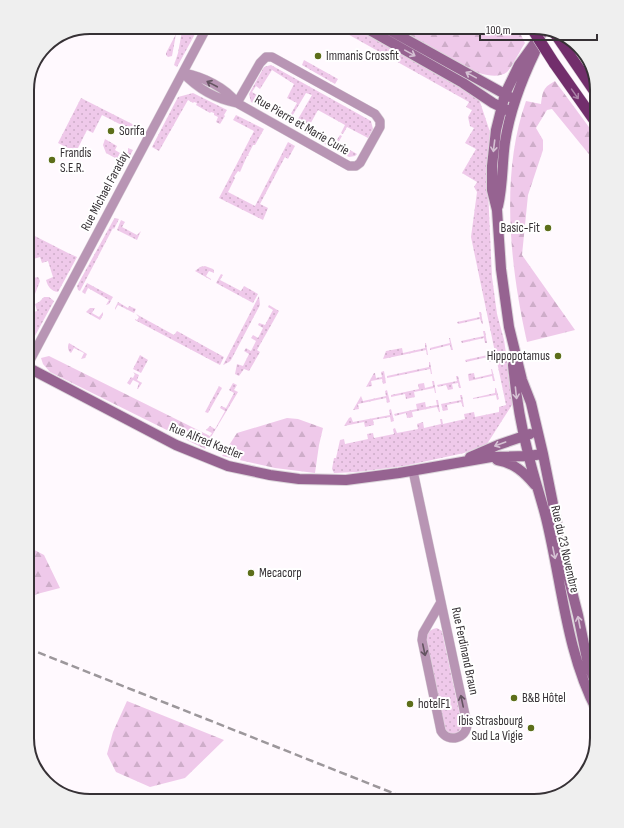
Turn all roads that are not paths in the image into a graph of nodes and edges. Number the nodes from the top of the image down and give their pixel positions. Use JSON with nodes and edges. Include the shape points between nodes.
{"nodes":[{"id":1,"x":203,"y":34,"type":"edge"},
{"id":2,"x":376,"y":34,"type":"edge"},
{"id":3,"x":397,"y":34,"type":"edge"},
{"id":4,"x":535,"y":34,"type":"edge"},
{"id":5,"x":544,"y":35,"type":"edge"},
{"id":6,"x":545,"y":35,"type":"edge"},
{"id":7,"x":554,"y":38,"type":"edge"},
{"id":8,"x":183,"y":73,"type":"junction"},
{"id":9,"x":590,"y":85,"type":"edge"},
{"id":10,"x":505,"y":94,"type":"junction"},
{"id":11,"x":515,"y":99,"type":"junction"},
{"id":12,"x":237,"y":103,"type":"junction"},
{"id":13,"x":501,"y":107,"type":"junction"},
{"id":14,"x":511,"y":112,"type":"junction"},
{"id":15,"x":590,"y":114,"type":"edge"},
{"id":16,"x":497,"y":210,"type":"junction"},
{"id":17,"x":509,"y":327,"type":"junction"},
{"id":18,"x":34,"y":354,"type":"edge"},
{"id":19,"x":34,"y":371,"type":"edge"},
{"id":20,"x":538,"y":433,"type":"junction"},
{"id":21,"x":524,"y":435,"type":"junction"},
{"id":22,"x":543,"y":454,"type":"junction"},
{"id":23,"x":528,"y":456,"type":"junction"},
{"id":24,"x":481,"y":459,"type":"junction"},
{"id":25,"x":461,"y":462,"type":"junction"},
{"id":26,"x":413,"y":471,"type":"junction"},
{"id":27,"x":537,"y":487,"type":"junction"},
{"id":28,"x":440,"y":602,"type":"junction"},
{"id":29,"x":590,"y":669,"type":"edge"},
{"id":30,"x":590,"y":696,"type":"edge"}],
"edges":[{"from":1,"to":8,"type":"street","name":"Rue Michael Faraday"},
{"from":2,"to":13,"type":"main road","one_way":true},
{"from":10,"to":3,"type":"main road","one_way":true},
{"from":4,"to":15,"type":"highway","one_way":true,"bridge":true},
{"from":5,"to":10,"type":"main road","via":[[519,66]]},
{"from":6,"to":11,"type":"main road"},
{"from":7,"to":9,"type":"highway"},
{"from":8,"to":12,"type":"street","name":"Rue Pierre et Marie Curie","via":[[203,89]]},
{"from":8,"to":18,"type":"street","name":"Rue Michael Faraday"},
{"from":10,"to":11,"type":"main road"},
{"from":10,"to":13,"type":"main road"},
{"from":11,"to":14,"type":"main road"},
{"from":12,"to":12,"type":"street","name":"Rue Pierre et Marie Curie","via":[[349,166],[360,163],[380,127],[380,121],[374,114],[272,57],[266,57],[260,63]]},
{"from":13,"to":14,"type":"main road"},
{"from":13,"to":16,"type":"main road","one_way":true,"via":[[492,166],[492,190]]},
{"from":14,"to":16,"type":"main road"},
{"from":16,"to":17,"type":"main road","via":[[501,269]]},
{"from":17,"to":20,"type":"main road"},
{"from":17,"to":21,"type":"main road","name":"Rue du 23 Novembre","one_way":true},
{"from":19,"to":26,"type":"main road","name":"Rue Alfred Kastler","via":[[176,445],[234,468],[284,478],[324,480],[346,480]]},
{"from":20,"to":21,"type":"main road","name":"Rue Alfred Kastler"},
{"from":20,"to":22,"type":"main road"},
{"from":21,"to":23,"type":"main road","name":"Rue du 23 Novembre"},
{"from":21,"to":25,"type":"main road","name":"Rue Alfred Kastler","one_way":true},
{"from":22,"to":23,"type":"main road","name":"Rue Alfred Kastler"},
{"from":29,"to":22,"type":"main road","one_way":true},
{"from":23,"to":24,"type":"main road","name":"Rue Alfred Kastler"},
{"from":23,"to":27,"type":"main road","name":"Rue du 23 Novembre"},
{"from":24,"to":25,"type":"main road","name":"Rue Alfred Kastler"},
{"from":24,"to":27,"type":"main road","via":[[507,462],[523,471]]},
{"from":25,"to":26,"type":"main road","name":"Rue Alfred Kastler"},
{"from":26,"to":28,"type":"street","name":"Rue Ferdinand Braun"},
{"from":27,"to":30,"type":"main road","name":"Rue du 23 Novembre","one_way":true,"via":[[546,518],[575,658]]},
{"from":28,"to":28,"type":"street","name":"Rue Ferdinand Braun","one_way":true,"via":[[423,633],[422,640],[441,731],[451,738],[465,733],[467,724]]}]}
